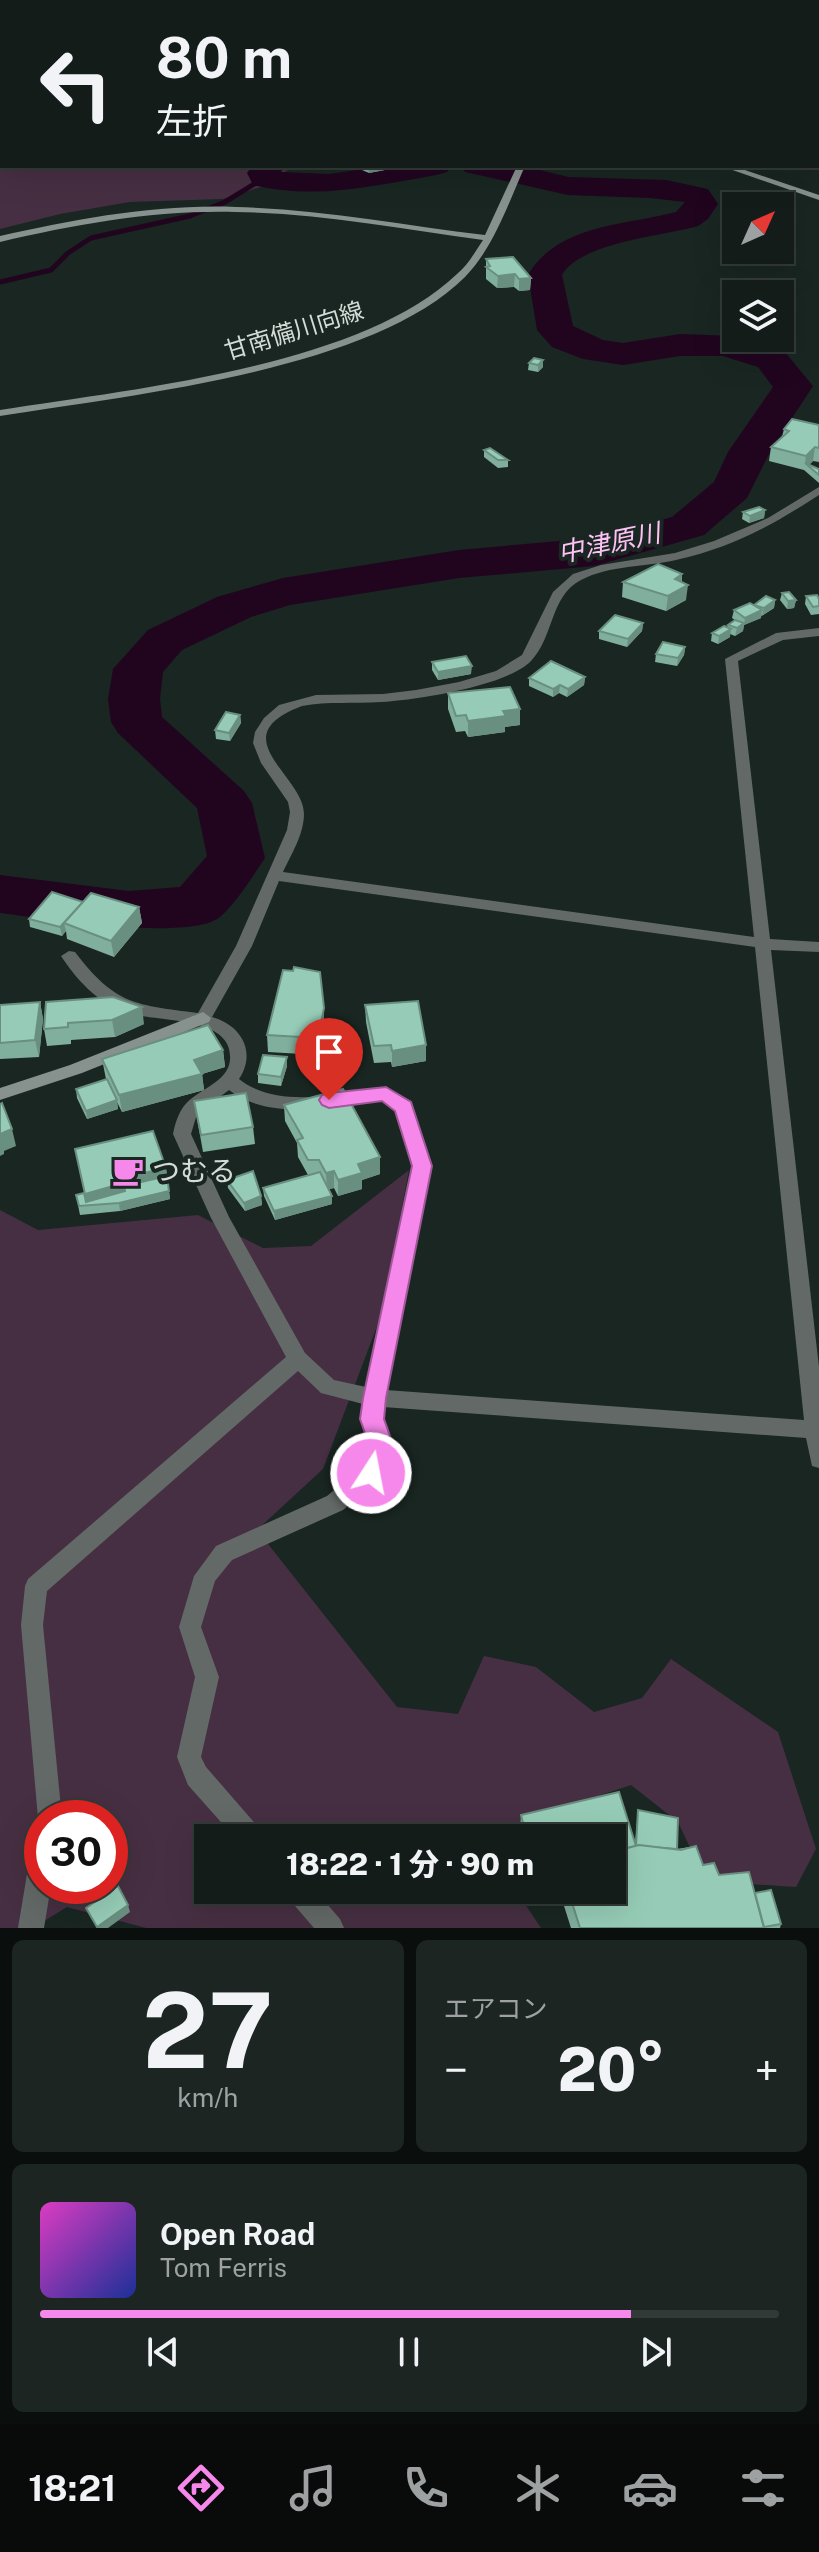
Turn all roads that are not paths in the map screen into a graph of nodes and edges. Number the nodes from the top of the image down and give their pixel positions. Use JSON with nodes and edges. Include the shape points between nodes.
{"nodes":[{"id":1,"x":521,"y":168,"type":"edge"},
{"id":2,"x":731,"y":168,"type":"edge"},
{"id":3,"x":819,"y":198,"type":"edge"},
{"id":4,"x":488,"y":238,"type":"junction"},
{"id":5,"x":0,"y":239,"type":"edge"},
{"id":6,"x":0,"y":413,"type":"edge"},
{"id":7,"x":819,"y":490,"type":"edge"},
{"id":8,"x":819,"y":632,"type":"edge"},
{"id":9,"x":275,"y":876,"type":"junction"},
{"id":10,"x":762,"y":943,"type":"junction"},
{"id":11,"x":819,"y":947,"type":"edge"},
{"id":12,"x":69,"y":956,"type":"dead end"},
{"id":13,"x":203,"y":1018,"type":"junction"},
{"id":14,"x":228,"y":1080,"type":"junction"},
{"id":15,"x":0,"y":1094,"type":"edge"},
{"id":16,"x":298,"y":1359,"type":"junction"},
{"id":17,"x":374,"y":1398,"type":"junction"},
{"id":18,"x":816,"y":1430,"type":"junction"},
{"id":19,"x":819,"y":1459,"type":"edge"},
{"id":20,"x":48,"y":1800,"type":"edge"},
{"id":21,"x":239,"y":1824,"type":"edge"},
{"id":22,"x":35,"y":1904,"type":"edge"},
{"id":23,"x":310,"y":1904,"type":"edge"},
{"id":24,"x":31,"y":1928,"type":"edge"},
{"id":25,"x":331,"y":1928,"type":"edge"}],
"edges":[{"from":1,"to":4,"type":"main road","name":"甘南備川向線"},
{"from":2,"to":3,"type":"main road"},
{"from":4,"to":5,"type":"main road","via":[[234,209],[87,220]]},
{"from":4,"to":6,"type":"main road","name":"甘南備川向線","via":[[461,276],[428,301],[342,341],[261,366]]},
{"from":7,"to":9,"type":"street","via":[[786,513],[680,555],[575,578],[563,586],[528,657],[514,669],[395,697],[323,698],[273,717],[262,732],[260,748],[293,797],[297,812]]},
{"from":8,"to":10,"type":"street","via":[[780,636],[731,659]]},
{"from":9,"to":10,"type":"street"},
{"from":9,"to":13,"type":"street","via":[[244,946]]},
{"from":10,"to":11,"type":"street"},
{"from":10,"to":18,"type":"street"},
{"from":12,"to":13,"type":"street","via":[[90,984],[131,1009]]},
{"from":13,"to":14,"type":"street","via":[[220,1023],[238,1049]]},
{"from":13,"to":15,"type":"main road"},
{"from":14,"to":16,"type":"street","via":[[187,1112],[182,1134],[220,1218]]},
{"from":14,"to":17,"type":"street","via":[[248,1094],[273,1100],[386,1094],[404,1108],[422,1166]]},
{"from":16,"to":17,"type":"street","via":[[328,1387]]},
{"from":16,"to":20,"type":"street","via":[[36,1586],[32,1625]]},
{"from":17,"to":18,"type":"street"},
{"from":17,"to":21,"type":"street","via":[[372,1419],[383,1450],[371,1473],[335,1503],[224,1553],[205,1576],[190,1627],[207,1677],[189,1757],[197,1776]]},
{"from":18,"to":19,"type":"street"},
{"from":22,"to":24,"type":"street"},
{"from":23,"to":25,"type":"street"}]}
